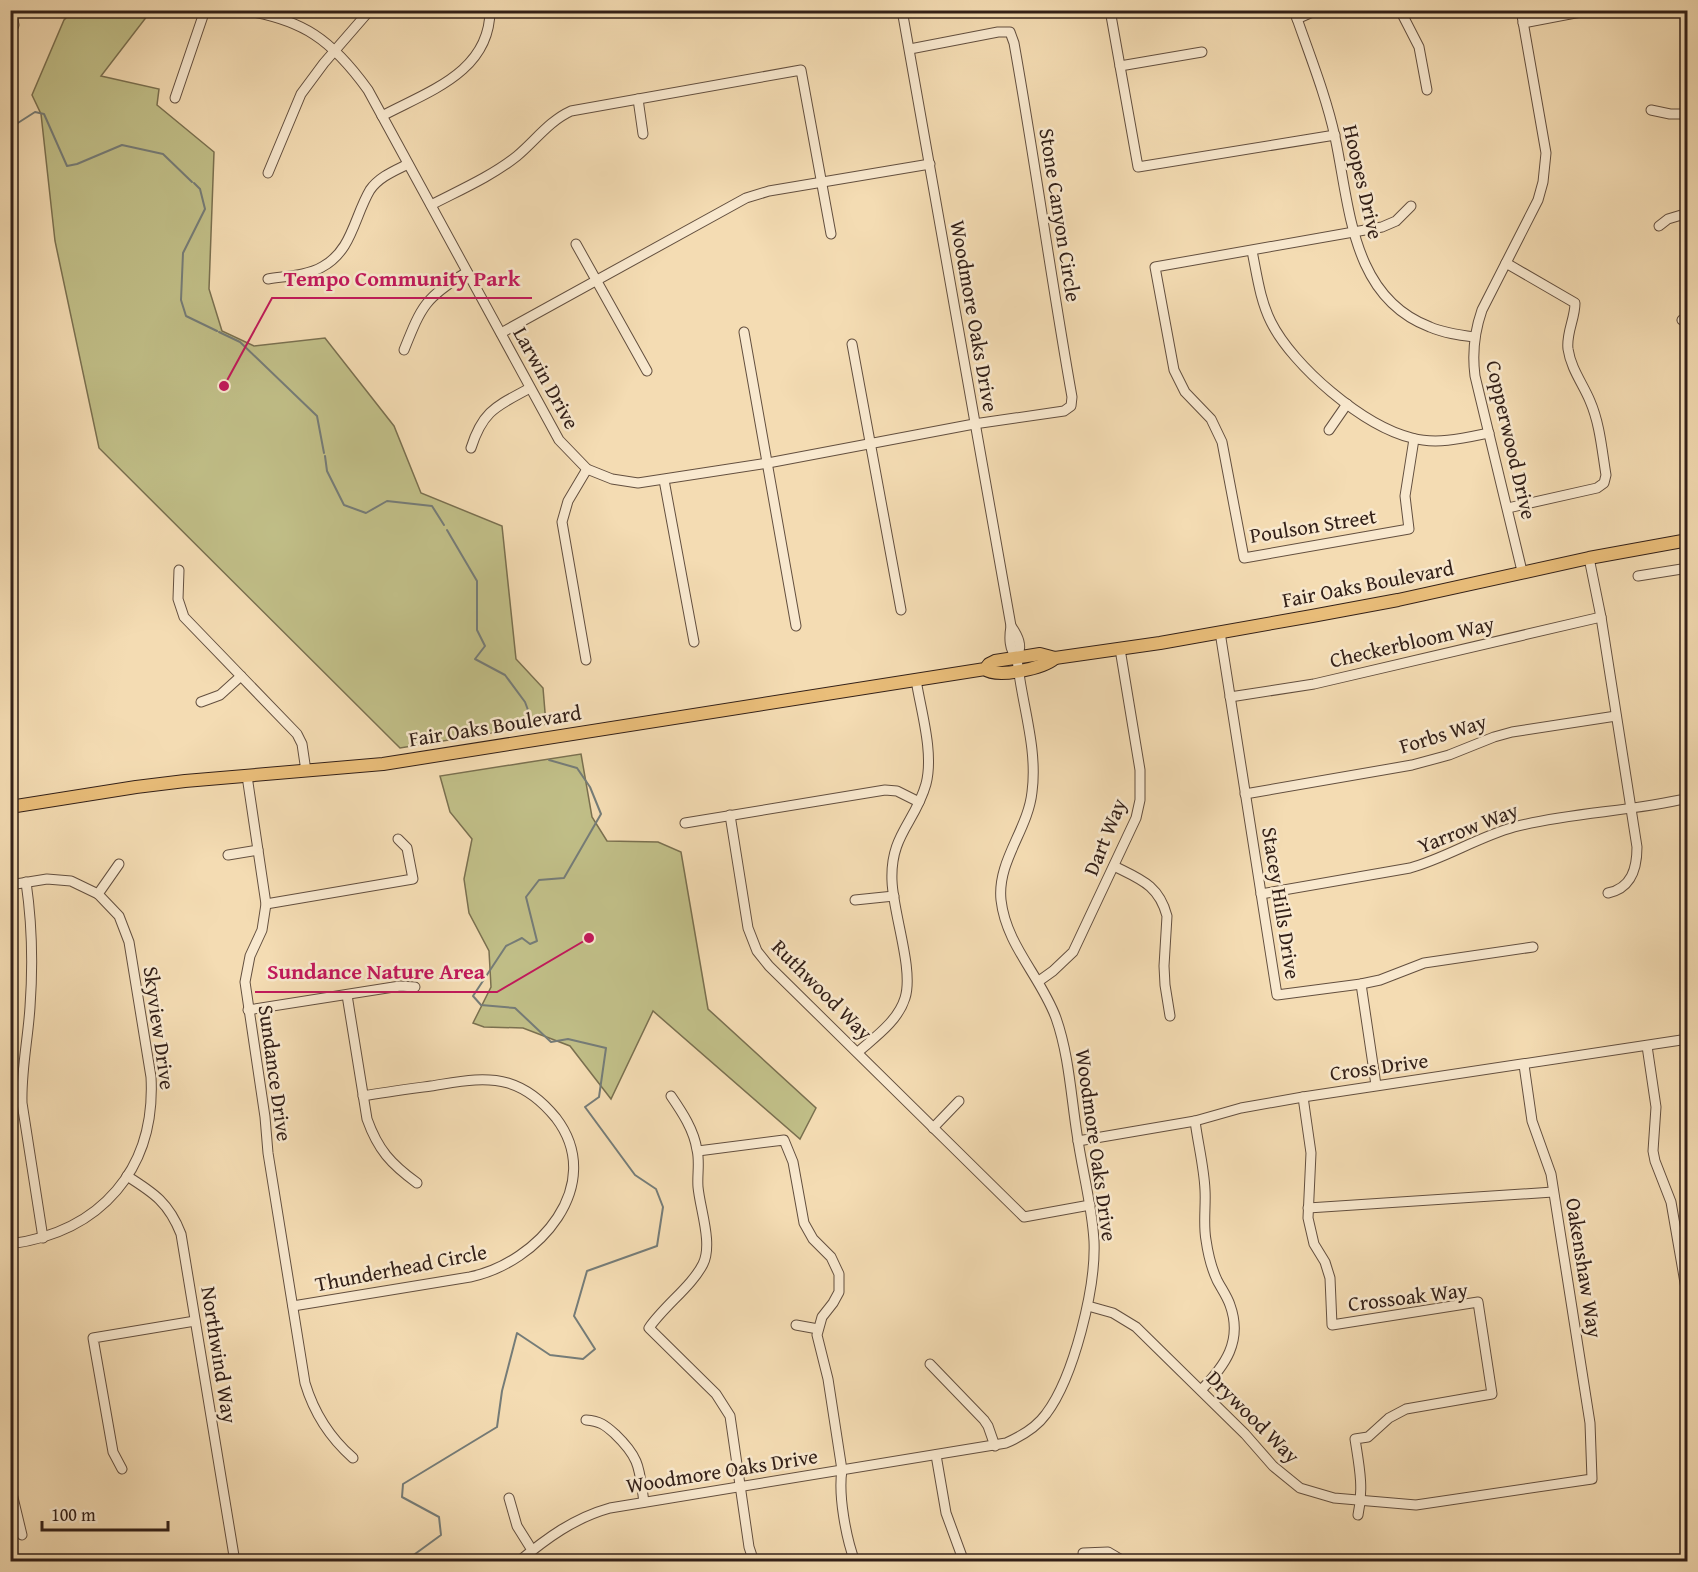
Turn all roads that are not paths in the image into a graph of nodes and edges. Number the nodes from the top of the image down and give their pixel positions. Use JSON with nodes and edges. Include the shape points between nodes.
{"nodes":[{"id":1,"x":11,"y":10,"type":"edge"},
{"id":2,"x":205,"y":10,"type":"edge"},
{"id":3,"x":241,"y":10,"type":"edge"},
{"id":4,"x":370,"y":10,"type":"edge"},
{"id":5,"x":490,"y":10,"type":"edge"},
{"id":6,"x":902,"y":10,"type":"edge"},
{"id":7,"x":1110,"y":10,"type":"edge"},
{"id":8,"x":1317,"y":10,"type":"edge"},
{"id":9,"x":1400,"y":10,"type":"edge"},
{"id":10,"x":1521,"y":10,"type":"edge"},
{"id":11,"x":1592,"y":10,"type":"edge"},
{"id":12,"x":1295,"y":15,"type":"edge"},
{"id":13,"x":1523,"y":23,"type":"junction"},
{"id":14,"x":10,"y":36,"type":"edge"},
{"id":15,"x":910,"y":49,"type":"junction"},
{"id":16,"x":335,"y":50,"type":"junction"},
{"id":17,"x":1202,"y":52,"type":"dead end"},
{"id":18,"x":1120,"y":66,"type":"junction"},
{"id":19,"x":1427,"y":90,"type":"dead end"},
{"id":20,"x":175,"y":98,"type":"dead end"},
{"id":21,"x":638,"y":99,"type":"junction"},
{"id":22,"x":1651,"y":110,"type":"dead end"},
{"id":23,"x":1688,"y":114,"type":"edge"},
{"id":24,"x":382,"y":116,"type":"junction"},
{"id":25,"x":643,"y":134,"type":"dead end"},
{"id":26,"x":1335,"y":135,"type":"junction"},
{"id":27,"x":408,"y":164,"type":"junction"},
{"id":28,"x":930,"y":164,"type":"junction"},
{"id":29,"x":268,"y":173,"type":"dead end"},
{"id":30,"x":822,"y":183,"type":"junction"},
{"id":31,"x":431,"y":205,"type":"junction"},
{"id":32,"x":1411,"y":206,"type":"dead end"},
{"id":33,"x":1688,"y":213,"type":"edge"},
{"id":34,"x":1659,"y":226,"type":"dead end"},
{"id":35,"x":1353,"y":233,"type":"junction"},
{"id":36,"x":831,"y":234,"type":"dead end"},
{"id":37,"x":576,"y":244,"type":"dead end"},
{"id":38,"x":1252,"y":251,"type":"junction"},
{"id":39,"x":1506,"y":263,"type":"junction"},
{"id":40,"x":467,"y":272,"type":"junction"},
{"id":41,"x":268,"y":279,"type":"dead end"},
{"id":42,"x":597,"y":280,"type":"junction"},
{"id":43,"x":744,"y":332,"type":"dead end"},
{"id":44,"x":501,"y":333,"type":"junction"},
{"id":45,"x":1474,"y":337,"type":"junction"},
{"id":46,"x":852,"y":344,"type":"dead end"},
{"id":47,"x":404,"y":350,"type":"dead end"},
{"id":48,"x":647,"y":371,"type":"dead end"},
{"id":49,"x":530,"y":388,"type":"junction"},
{"id":50,"x":1347,"y":404,"type":"junction"},
{"id":51,"x":974,"y":424,"type":"junction"},
{"id":52,"x":1329,"y":430,"type":"dead end"},
{"id":53,"x":1489,"y":433,"type":"junction"},
{"id":54,"x":1414,"y":439,"type":"junction"},
{"id":55,"x":871,"y":444,"type":"junction"},
{"id":56,"x":471,"y":448,"type":"dead end"},
{"id":57,"x":768,"y":463,"type":"junction"},
{"id":58,"x":587,"y":469,"type":"junction"},
{"id":59,"x":664,"y":480,"type":"junction"},
{"id":60,"x":1508,"y":508,"type":"junction"},
{"id":61,"x":1688,"y":540,"type":"edge"},
{"id":62,"x":1589,"y":558,"type":"junction"},
{"id":63,"x":1688,"y":568,"type":"edge"},
{"id":64,"x":179,"y":570,"type":"dead end"},
{"id":65,"x":1522,"y":571,"type":"junction"},
{"id":66,"x":1638,"y":576,"type":"dead end"},
{"id":67,"x":901,"y":610,"type":"dead end"},
{"id":68,"x":1600,"y":617,"type":"junction"},
{"id":69,"x":796,"y":626,"type":"dead end"},
{"id":70,"x":1220,"y":632,"type":"junction"},
{"id":71,"x":694,"y":642,"type":"dead end"},
{"id":72,"x":1120,"y":649,"type":"junction"},
{"id":73,"x":586,"y":660,"type":"dead end"},
{"id":74,"x":1018,"y":664,"type":"junction"},
{"id":75,"x":241,"y":676,"type":"junction"},
{"id":76,"x":916,"y":680,"type":"junction"},
{"id":77,"x":1230,"y":697,"type":"junction"},
{"id":78,"x":201,"y":702,"type":"dead end"},
{"id":79,"x":1616,"y":716,"type":"junction"},
{"id":80,"x":306,"y":771,"type":"junction"},
{"id":81,"x":247,"y":776,"type":"junction"},
{"id":82,"x":1245,"y":794,"type":"junction"},
{"id":83,"x":1688,"y":798,"type":"edge"},
{"id":84,"x":919,"y":802,"type":"junction"},
{"id":85,"x":10,"y":807,"type":"edge"},
{"id":86,"x":1631,"y":808,"type":"junction"},
{"id":87,"x":730,"y":815,"type":"junction"},
{"id":88,"x":685,"y":823,"type":"dead end"},
{"id":89,"x":398,"y":838,"type":"dead end"},
{"id":90,"x":258,"y":850,"type":"junction"},
{"id":91,"x":228,"y":855,"type":"dead end"},
{"id":92,"x":119,"y":864,"type":"dead end"},
{"id":93,"x":1114,"y":866,"type":"junction"},
{"id":94,"x":26,"y":882,"type":"junction"},
{"id":95,"x":10,"y":885,"type":"edge"},
{"id":96,"x":1608,"y":893,"type":"dead end"},
{"id":97,"x":98,"y":894,"type":"junction"},
{"id":98,"x":1261,"y":894,"type":"junction"},
{"id":99,"x":894,"y":896,"type":"junction"},
{"id":100,"x":855,"y":900,"type":"dead end"},
{"id":101,"x":266,"y":904,"type":"junction"},
{"id":102,"x":1533,"y":947,"type":"dead end"},
{"id":103,"x":1039,"y":981,"type":"junction"},
{"id":104,"x":1361,"y":984,"type":"junction"},
{"id":105,"x":415,"y":987,"type":"dead end"},
{"id":106,"x":347,"y":995,"type":"junction"},
{"id":107,"x":248,"y":1010,"type":"junction"},
{"id":108,"x":1170,"y":1016,"type":"dead end"},
{"id":109,"x":1688,"y":1039,"type":"edge"},
{"id":110,"x":1647,"y":1046,"type":"junction"},
{"id":111,"x":858,"y":1052,"type":"junction"},
{"id":112,"x":1524,"y":1065,"type":"junction"},
{"id":113,"x":1376,"y":1085,"type":"junction"},
{"id":114,"x":363,"y":1096,"type":"junction"},
{"id":115,"x":671,"y":1096,"type":"dead end"},
{"id":116,"x":1303,"y":1097,"type":"junction"},
{"id":117,"x":959,"y":1101,"type":"dead end"},
{"id":118,"x":1195,"y":1121,"type":"junction"},
{"id":119,"x":933,"y":1128,"type":"junction"},
{"id":120,"x":1078,"y":1141,"type":"junction"},
{"id":121,"x":698,"y":1151,"type":"junction"},
{"id":122,"x":128,"y":1176,"type":"junction"},
{"id":123,"x":417,"y":1183,"type":"dead end"},
{"id":124,"x":1553,"y":1192,"type":"junction"},
{"id":125,"x":1090,"y":1205,"type":"junction"},
{"id":126,"x":1308,"y":1208,"type":"junction"},
{"id":127,"x":43,"y":1238,"type":"junction"},
{"id":128,"x":10,"y":1244,"type":"edge"},
{"id":129,"x":1688,"y":1300,"type":"edge"},
{"id":130,"x":293,"y":1306,"type":"junction"},
{"id":131,"x":1088,"y":1306,"type":"junction"},
{"id":132,"x":195,"y":1321,"type":"junction"},
{"id":133,"x":796,"y":1325,"type":"dead end"},
{"id":134,"x":818,"y":1329,"type":"junction"},
{"id":135,"x":930,"y":1364,"type":"dead end"},
{"id":136,"x":1201,"y":1390,"type":"junction"},
{"id":137,"x":586,"y":1420,"type":"dead end"},
{"id":138,"x":995,"y":1446,"type":"junction"},
{"id":139,"x":936,"y":1455,"type":"junction"},
{"id":140,"x":353,"y":1458,"type":"dead end"},
{"id":141,"x":122,"y":1469,"type":"dead end"},
{"id":142,"x":842,"y":1470,"type":"junction"},
{"id":143,"x":1593,"y":1479,"type":"joint"},
{"id":144,"x":10,"y":1485,"type":"edge"},
{"id":145,"x":741,"y":1486,"type":"junction"},
{"id":146,"x":509,"y":1498,"type":"dead end"},
{"id":147,"x":1361,"y":1499,"type":"junction"},
{"id":148,"x":644,"y":1502,"type":"junction"},
{"id":149,"x":1358,"y":1515,"type":"dead end"},
{"id":150,"x":22,"y":1535,"type":"dead end"},
{"id":151,"x":532,"y":1550,"type":"junction"},
{"id":152,"x":1083,"y":1553,"type":"dead end"},
{"id":153,"x":235,"y":1562,"type":"edge"},
{"id":154,"x":518,"y":1562,"type":"edge"},
{"id":155,"x":754,"y":1562,"type":"edge"},
{"id":156,"x":855,"y":1562,"type":"edge"},
{"id":157,"x":964,"y":1562,"type":"edge"},
{"id":158,"x":1125,"y":1562,"type":"edge"}],
"edges":[{"from":1,"to":14,"type":"street","via":[[14,25]]},
{"from":2,"to":20,"type":"street"},
{"from":3,"to":16,"type":"street","name":"Larwin Drive","via":[[282,18]]},
{"from":4,"to":16,"type":"street"},
{"from":5,"to":24,"type":"street","via":[[488,35],[475,59],[456,76]]},
{"from":6,"to":15,"type":"street","name":"Woodmore Oaks Drive"},
{"from":7,"to":18,"type":"street"},
{"from":8,"to":12,"type":"street"},
{"from":9,"to":19,"type":"street","via":[[1419,47]]},
{"from":10,"to":13,"type":"street","name":"Copperwood Drive"},
{"from":11,"to":13,"type":"street"},
{"from":12,"to":26,"type":"street","name":"Hoopes Drive"},
{"from":13,"to":39,"type":"street","name":"Copperwood Drive","via":[[1546,153],[1545,169],[1538,200]]},
{"from":15,"to":28,"type":"street","name":"Woodmore Oaks Drive"},
{"from":15,"to":51,"type":"street","name":"Stone Canyon Circle","via":[[1010,32],[1034,153],[1071,406],[1064,411]]},
{"from":16,"to":24,"type":"street","name":"Larwin Drive","via":[[357,74]]},
{"from":16,"to":29,"type":"street","via":[[295,105]]},
{"from":17,"to":18,"type":"street"},
{"from":18,"to":26,"type":"street","via":[[1138,168]]},
{"from":21,"to":25,"type":"street"},
{"from":21,"to":30,"type":"street","via":[[801,70]]},
{"from":21,"to":31,"type":"street","via":[[581,108],[563,115],[504,165]]},
{"from":22,"to":23,"type":"street"},
{"from":24,"to":27,"type":"street","name":"Larwin Drive"},
{"from":26,"to":35,"type":"street","name":"Hoopes Drive"},
{"from":27,"to":31,"type":"street","name":"Larwin Drive"},
{"from":27,"to":41,"type":"street","via":[[388,174],[371,190],[348,242],[331,262],[320,269]]},
{"from":28,"to":30,"type":"street"},
{"from":28,"to":51,"type":"street","name":"Woodmore Oaks Drive"},
{"from":30,"to":36,"type":"street"},
{"from":30,"to":42,"type":"street","via":[[746,198]]},
{"from":31,"to":40,"type":"street","name":"Larwin Drive"},
{"from":32,"to":35,"type":"street","name":"Poulson Street","via":[[1396,221]]},
{"from":33,"to":34,"type":"street"},
{"from":35,"to":38,"type":"street","name":"Poulson Street"},
{"from":35,"to":45,"type":"street","name":"Hoopes Drive","via":[[1370,275],[1395,305],[1428,326]]},
{"from":37,"to":42,"type":"street"},
{"from":38,"to":50,"type":"street","via":[[1264,307],[1285,345]]},
{"from":38,"to":54,"type":"street","name":"Poulson Street","via":[[1155,267],[1174,370],[1185,392],[1211,420],[1222,442],[1244,558],[1409,529],[1405,496]]},
{"from":39,"to":45,"type":"street","name":"Copperwood Drive","via":[[1482,310]]},
{"from":39,"to":60,"type":"street","via":[[1575,303],[1568,349],[1593,409],[1606,475],[1597,488]]},
{"from":40,"to":44,"type":"street","name":"Larwin Drive"},
{"from":40,"to":47,"type":"street","via":[[430,298]]},
{"from":42,"to":44,"type":"street"},
{"from":42,"to":48,"type":"street"},
{"from":43,"to":57,"type":"street"},
{"from":44,"to":49,"type":"street","name":"Larwin Drive"},
{"from":45,"to":53,"type":"street","name":"Copperwood Drive","via":[[1475,376]]},
{"from":46,"to":55,"type":"street"},
{"from":49,"to":56,"type":"street","via":[[488,413],[476,430]]},
{"from":49,"to":58,"type":"street","name":"Larwin Drive","via":[[559,440]]},
{"from":50,"to":52,"type":"street"},
{"from":50,"to":54,"type":"street","via":[[1386,428]]},
{"from":51,"to":55,"type":"street","name":"Larwin Drive"},
{"from":51,"to":74,"type":"street","name":"Woodmore Oaks Drive","via":[[1011,626],[1011,651]]},
{"from":53,"to":54,"type":"street","via":[[1442,441]]},
{"from":53,"to":60,"type":"street","name":"Copperwood Drive"},
{"from":55,"to":57,"type":"street","name":"Larwin Drive"},
{"from":55,"to":67,"type":"street"},
{"from":57,"to":59,"type":"street","name":"Larwin Drive"},
{"from":57,"to":69,"type":"street"},
{"from":58,"to":59,"type":"street","name":"Larwin Drive","via":[[612,479],[638,483]]},
{"from":58,"to":73,"type":"street","via":[[568,501],[562,522]]},
{"from":59,"to":71,"type":"street"},
{"from":60,"to":65,"type":"street","name":"Copperwood Drive"},
{"from":61,"to":62,"type":"main road","name":"Fair Oaks Boulevard"},
{"from":62,"to":65,"type":"main road","name":"Fair Oaks Boulevard"},
{"from":62,"to":68,"type":"street"},
{"from":63,"to":66,"type":"street"},
{"from":64,"to":75,"type":"street","via":[[178,599],[184,617]]},
{"from":65,"to":70,"type":"main road","name":"Fair Oaks Boulevard","via":[[1398,600]]},
{"from":68,"to":77,"type":"street","name":"Checkerbloom Way","via":[[1314,684]]},
{"from":68,"to":79,"type":"street"},
{"from":70,"to":72,"type":"main road","name":"Fair Oaks Boulevard"},
{"from":70,"to":77,"type":"street","name":"Stacey Hills Drive"},
{"from":72,"to":74,"type":"main road","name":"Fair Oaks Boulevard","via":[[1055,658],[1040,654]]},
{"from":72,"to":93,"type":"street","name":"Dart Way","via":[[1141,792],[1136,818]]},
{"from":74,"to":76,"type":"main road","name":"Fair Oaks Boulevard","via":[[995,662],[985,669]]},
{"from":74,"to":103,"type":"street","name":"Woodmore Oaks Drive","via":[[1032,747],[1032,793],[1025,823],[1005,865],[1001,899],[1011,936]]},
{"from":75,"to":78,"type":"street","via":[[220,695]]},
{"from":75,"to":80,"type":"street","via":[[297,734]]},
{"from":76,"to":80,"type":"main road","name":"Fair Oaks Boulevard","via":[[383,764]]},
{"from":76,"to":84,"type":"street","via":[[928,753],[926,783]]},
{"from":77,"to":82,"type":"street","name":"Stacey Hills Drive"},
{"from":79,"to":82,"type":"street","name":"Forbs Way","via":[[1494,736],[1412,765]]},
{"from":79,"to":86,"type":"street"},
{"from":80,"to":81,"type":"main road","name":"Fair Oaks Boulevard"},
{"from":81,"to":85,"type":"main road","name":"Fair Oaks Boulevard","via":[[136,787]]},
{"from":81,"to":90,"type":"street","name":"Sundance Drive"},
{"from":82,"to":98,"type":"street","name":"Stacey Hills Drive"},
{"from":83,"to":86,"type":"street","name":"Yarrow Way"},
{"from":84,"to":87,"type":"street","via":[[885,790]]},
{"from":84,"to":99,"type":"street","via":[[893,855]]},
{"from":86,"to":96,"type":"street","via":[[1637,847],[1634,873],[1625,885]]},
{"from":86,"to":98,"type":"street","name":"Yarrow Way","via":[[1511,828],[1410,868]]},
{"from":87,"to":88,"type":"street"},
{"from":87,"to":111,"type":"street","name":"Ruthwood Way","via":[[748,928],[757,951]]},
{"from":89,"to":101,"type":"street","via":[[410,855],[413,879]]},
{"from":90,"to":91,"type":"street"},
{"from":90,"to":101,"type":"street","name":"Sundance Drive"},
{"from":92,"to":97,"type":"street"},
{"from":93,"to":103,"type":"street","name":"Dart Way","via":[[1073,952]]},
{"from":93,"to":108,"type":"street","via":[[1154,889],[1166,910],[1165,985]]},
{"from":94,"to":95,"type":"street","name":"Skyview Drive"},
{"from":94,"to":97,"type":"street","name":"Skyview Drive","via":[[58,879]]},
{"from":94,"to":127,"type":"street","via":[[31,926],[31,1005],[22,1103]]},
{"from":97,"to":122,"type":"street","name":"Skyview Drive","via":[[119,916],[129,942],[151,1077],[147,1132]]},
{"from":98,"to":104,"type":"street","name":"Stacey Hills Drive","via":[[1277,995]]},
{"from":99,"to":100,"type":"street"},
{"from":99,"to":111,"type":"street","via":[[907,975],[906,996],[893,1019]]},
{"from":101,"to":107,"type":"street","name":"Sundance Drive","via":[[262,930],[247,969]]},
{"from":102,"to":104,"type":"street","via":[[1424,963]]},
{"from":103,"to":120,"type":"street","name":"Woodmore Oaks Drive","via":[[1062,1041]]},
{"from":104,"to":113,"type":"street"},
{"from":105,"to":106,"type":"street"},
{"from":106,"to":107,"type":"street"},
{"from":106,"to":114,"type":"street"},
{"from":107,"to":130,"type":"street","name":"Sundance Drive"},
{"from":109,"to":110,"type":"street","name":"Cross Drive"},
{"from":110,"to":112,"type":"street","name":"Cross Drive"},
{"from":110,"to":129,"type":"street","via":[[1656,1107],[1653,1151],[1671,1202]]},
{"from":111,"to":119,"type":"street","name":"Ruthwood Way"},
{"from":112,"to":113,"type":"street","name":"Cross Drive"},
{"from":112,"to":124,"type":"street","name":"Oakenshaw Way","via":[[1532,1121]]},
{"from":113,"to":116,"type":"street","name":"Cross Drive"},
{"from":114,"to":123,"type":"street","via":[[381,1150]]},
{"from":114,"to":130,"type":"street","name":"Thunderhead Circle","via":[[478,1080],[500,1081],[522,1089],[549,1109],[566,1135],[573,1168],[568,1200],[544,1237],[489,1273]]},
{"from":115,"to":121,"type":"street"},
{"from":116,"to":118,"type":"street","name":"Cross Drive"},
{"from":116,"to":126,"type":"street","name":"Crossoak Way","via":[[1311,1153]]},
{"from":117,"to":119,"type":"street"},
{"from":118,"to":120,"type":"street","name":"Cross Drive"},
{"from":118,"to":136,"type":"street","via":[[1205,1187],[1208,1255],[1230,1303],[1233,1327],[1227,1360]]},
{"from":119,"to":125,"type":"street","name":"Ruthwood Way","via":[[1024,1217]]},
{"from":120,"to":125,"type":"street","name":"Woodmore Oaks Drive"},
{"from":121,"to":134,"type":"street","via":[[784,1140],[793,1162],[804,1223],[831,1257],[839,1274],[836,1298]]},
{"from":121,"to":145,"type":"street","via":[[705,1260],[649,1328],[723,1403],[732,1424]]},
{"from":122,"to":127,"type":"street","name":"Skyview Drive","via":[[95,1212]]},
{"from":122,"to":132,"type":"street","name":"Northwind Way","via":[[160,1199],[175,1220],[183,1243]]},
{"from":124,"to":126,"type":"street"},
{"from":124,"to":143,"type":"street","name":"Oakenshaw Way","via":[[1590,1423]]},
{"from":125,"to":131,"type":"street","name":"Woodmore Oaks Drive","via":[[1094,1260]]},
{"from":126,"to":147,"type":"street","name":"Crossoak Way","via":[[1314,1244],[1330,1278],[1332,1325],[1478,1302],[1492,1394],[1406,1409],[1368,1437],[1355,1439]]},
{"from":127,"to":128,"type":"street","name":"Skyview Drive"},
{"from":130,"to":140,"type":"street","name":"Sundance Drive","via":[[310,1399],[326,1429]]},
{"from":131,"to":136,"type":"street","name":"Drywood Way","via":[[1113,1313],[1136,1328]]},
{"from":131,"to":138,"type":"street","name":"Woodmore Oaks Drive","via":[[1062,1386],[1046,1414],[1020,1437]]},
{"from":132,"to":141,"type":"street","via":[[93,1338],[113,1452]]},
{"from":132,"to":153,"type":"street","name":"Northwind Way"},
{"from":133,"to":134,"type":"street"},
{"from":134,"to":142,"type":"street"},
{"from":135,"to":138,"type":"street","via":[[984,1420]]},
{"from":136,"to":147,"type":"street","name":"Drywood Way","via":[[1273,1466],[1300,1488],[1334,1498]]},
{"from":137,"to":148,"type":"street","via":[[603,1423],[631,1450],[639,1466]]},
{"from":138,"to":139,"type":"street","name":"Woodmore Oaks Drive"},
{"from":139,"to":142,"type":"street","name":"Woodmore Oaks Drive"},
{"from":139,"to":157,"type":"street","via":[[946,1513]]},
{"from":142,"to":145,"type":"street","name":"Woodmore Oaks Drive"},
{"from":142,"to":156,"type":"street","via":[[840,1484]]},
{"from":143,"to":147,"type":"street","name":"Drywood Way","via":[[1431,1504]]},
{"from":144,"to":150,"type":"street"},
{"from":145,"to":148,"type":"street","name":"Woodmore Oaks Drive"},
{"from":145,"to":155,"type":"street"},
{"from":146,"to":151,"type":"street","via":[[517,1526]]},
{"from":147,"to":149,"type":"street","name":"Crossoak Way"},
{"from":148,"to":151,"type":"street","name":"Woodmore Oaks Drive","via":[[582,1517]]},
{"from":151,"to":154,"type":"street","name":"Woodmore Oaks Drive"},
{"from":152,"to":158,"type":"street","via":[[1108,1552]]}]}
